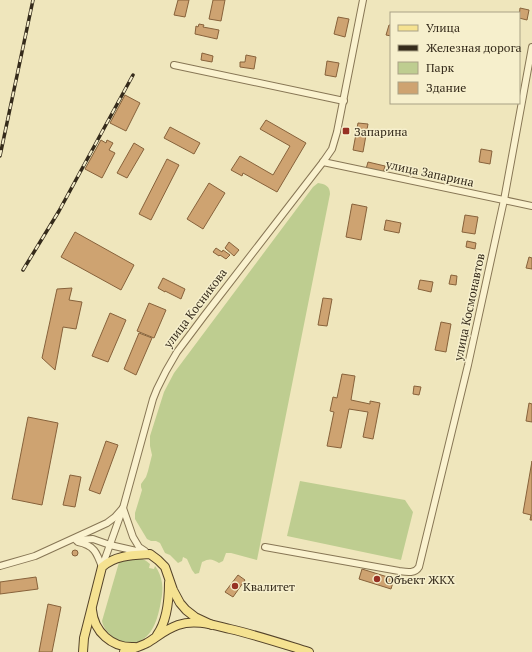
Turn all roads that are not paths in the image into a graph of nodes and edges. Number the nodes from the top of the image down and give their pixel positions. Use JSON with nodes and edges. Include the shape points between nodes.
{"nodes":[{"id":1,"x":363,"y":0,"type":"edge"},
{"id":2,"x":532,"y":46,"type":"edge"},
{"id":3,"x":174,"y":65,"type":"dead end"},
{"id":4,"x":344,"y":101,"type":"junction"},
{"id":5,"x":323,"y":162,"type":"junction"},
{"id":6,"x":504,"y":200,"type":"junction"},
{"id":7,"x":532,"y":206,"type":"edge"},
{"id":8,"x":123,"y":508,"type":"junction"},
{"id":9,"x":71,"y":540,"type":"junction"},
{"id":10,"x":110,"y":545,"type":"junction"},
{"id":11,"x":265,"y":547,"type":"dead end"},
{"id":12,"x":150,"y":554,"type":"junction"},
{"id":13,"x":0,"y":566,"type":"edge"},
{"id":14,"x":102,"y":567,"type":"junction"},
{"id":15,"x":169,"y":580,"type":"junction"},
{"id":16,"x":92,"y":605,"type":"junction"},
{"id":17,"x":212,"y":624,"type":"junction"},
{"id":18,"x":154,"y":638,"type":"junction"},
{"id":19,"x":139,"y":646,"type":"junction"},
{"id":20,"x":83,"y":652,"type":"edge"},
{"id":21,"x":124,"y":652,"type":"edge"},
{"id":22,"x":309,"y":652,"type":"edge"}],
"edges":[{"from":1,"to":4,"type":"street","name":"улица Косникова"},
{"from":2,"to":6,"type":"street","name":"улица Космонавтов"},
{"from":3,"to":4,"type":"street"},
{"from":4,"to":5,"type":"street","name":"улица Косникова","via":[[335,141]]},
{"from":5,"to":6,"type":"street","name":"улица Запарина"},
{"from":5,"to":8,"type":"street","name":"улица Косникова","via":[[170,362],[153,400]]},
{"from":6,"to":7,"type":"street","name":"улица Запарина"},
{"from":6,"to":11,"type":"street","name":"улица Космонавтов","via":[[467,370],[418,570],[399,571]]},
{"from":8,"to":9,"type":"street","via":[[107,523]]},
{"from":8,"to":10,"type":"street","name":"улица Косникова"},
{"from":8,"to":12,"type":"street","via":[[133,537],[139,547]]},
{"from":9,"to":10,"type":"street","via":[[93,539]]},
{"from":9,"to":13,"type":"street","via":[[35,556]]},
{"from":9,"to":14,"type":"street","via":[[91,547]]},
{"from":10,"to":12,"type":"street"},
{"from":10,"to":14,"type":"street","name":"улица Косникова"},
{"from":12,"to":14,"type":"main road","via":[[117,558]]},
{"from":12,"to":15,"type":"main road","via":[[164,567]]},
{"from":14,"to":16,"type":"main road","name":"улица Косникова"},
{"from":15,"to":17,"type":"main road","via":[[186,610]]},
{"from":15,"to":18,"type":"main road","via":[[163,622]]},
{"from":16,"to":19,"type":"main road","via":[[94,621],[106,637],[122,646]]},
{"from":16,"to":20,"type":"main road","name":"улица Косникова"},
{"from":17,"to":18,"type":"main road","via":[[185,623]]},
{"from":17,"to":22,"type":"main road"},
{"from":18,"to":19,"type":"main road"},
{"from":19,"to":21,"type":"main road"}]}
